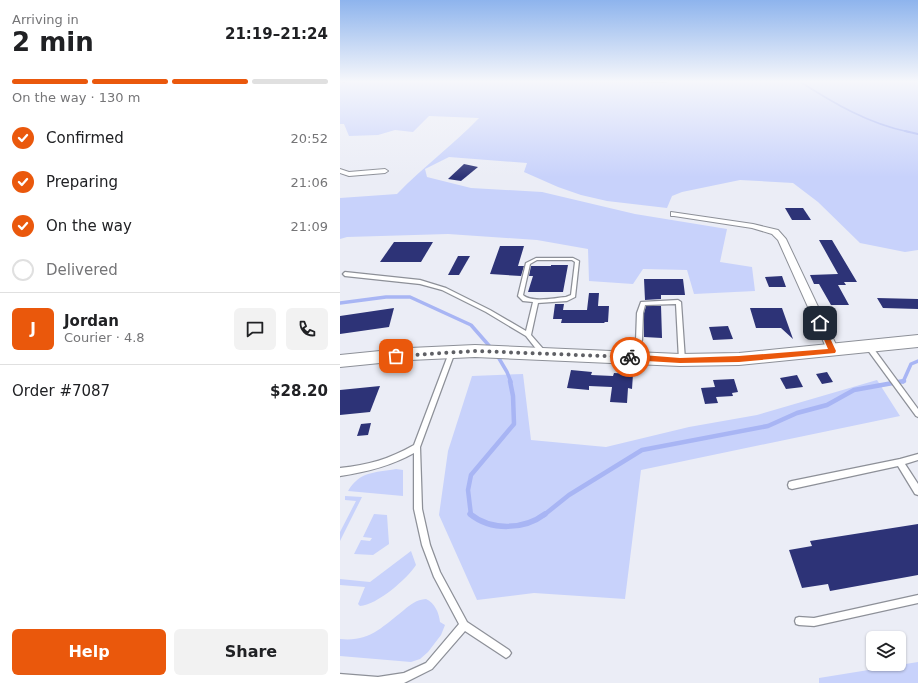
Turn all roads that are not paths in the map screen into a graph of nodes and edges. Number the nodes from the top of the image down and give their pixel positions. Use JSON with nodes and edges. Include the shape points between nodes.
{"nodes":[{"id":1,"x":340,"y":171,"type":"edge"},
{"id":2,"x":385,"y":171,"type":"dead end"},
{"id":3,"x":674,"y":214,"type":"dead end"},
{"id":4,"x":345,"y":274,"type":"dead end"},
{"id":5,"x":536,"y":301,"type":"junction"},
{"id":6,"x":528,"y":335,"type":"junction"},
{"id":7,"x":918,"y":341,"type":"edge"},
{"id":8,"x":869,"y":347,"type":"junction"},
{"id":9,"x":833,"y":351,"type":"junction"},
{"id":10,"x":452,"y":352,"type":"junction"},
{"id":11,"x":544,"y":355,"type":"junction"},
{"id":12,"x":634,"y":357,"type":"junction"},
{"id":13,"x":682,"y":360,"type":"junction"},
{"id":14,"x":340,"y":361,"type":"edge"},
{"id":15,"x":918,"y":414,"type":"edge"},
{"id":16,"x":417,"y":447,"type":"junction"},
{"id":17,"x":918,"y":457,"type":"edge"},
{"id":18,"x":900,"y":462,"type":"junction"},
{"id":19,"x":340,"y":472,"type":"edge"},
{"id":20,"x":792,"y":485,"type":"dead end"},
{"id":21,"x":918,"y":491,"type":"edge"},
{"id":22,"x":918,"y":599,"type":"edge"},
{"id":23,"x":799,"y":621,"type":"dead end"},
{"id":24,"x":464,"y":625,"type":"junction"},
{"id":25,"x":506,"y":653,"type":"dead end"},
{"id":26,"x":340,"y":679,"type":"edge"}],
"edges":[{"from":1,"to":2,"type":"street","via":[[349,174]]},
{"from":3,"to":9,"type":"street","via":[[753,226],[775,232],[782,239]]},
{"from":4,"to":6,"type":"lane","via":[[420,282],[444,289]]},
{"from":5,"to":5,"type":"lane","via":[[567,300],[573,296],[577,262],[574,259],[536,259],[528,263],[520,296],[525,300]]},
{"from":5,"to":6,"type":"lane"},
{"from":6,"to":11,"type":"lane"},
{"from":7,"to":8,"type":"street"},
{"from":8,"to":9,"type":"street"},
{"from":8,"to":15,"type":"lane"},
{"from":9,"to":13,"type":"street","via":[[739,359]]},
{"from":10,"to":11,"type":"street"},
{"from":10,"to":14,"type":"street"},
{"from":10,"to":16,"type":"lane"},
{"from":11,"to":12,"type":"street"},
{"from":12,"to":13,"type":"street"},
{"from":12,"to":13,"type":"lane","via":[[639,340],[643,303],[678,302]]},
{"from":16,"to":19,"type":"lane","via":[[399,458],[377,466]]},
{"from":16,"to":24,"type":"lane","via":[[418,508],[423,533],[437,574]]},
{"from":17,"to":18,"type":"lane"},
{"from":18,"to":20,"type":"lane"},
{"from":18,"to":21,"type":"lane"},
{"from":22,"to":23,"type":"lane","via":[[814,622]]},
{"from":24,"to":25,"type":"lane"},
{"from":24,"to":26,"type":"lane","via":[[429,666],[405,678],[378,682]]}]}
